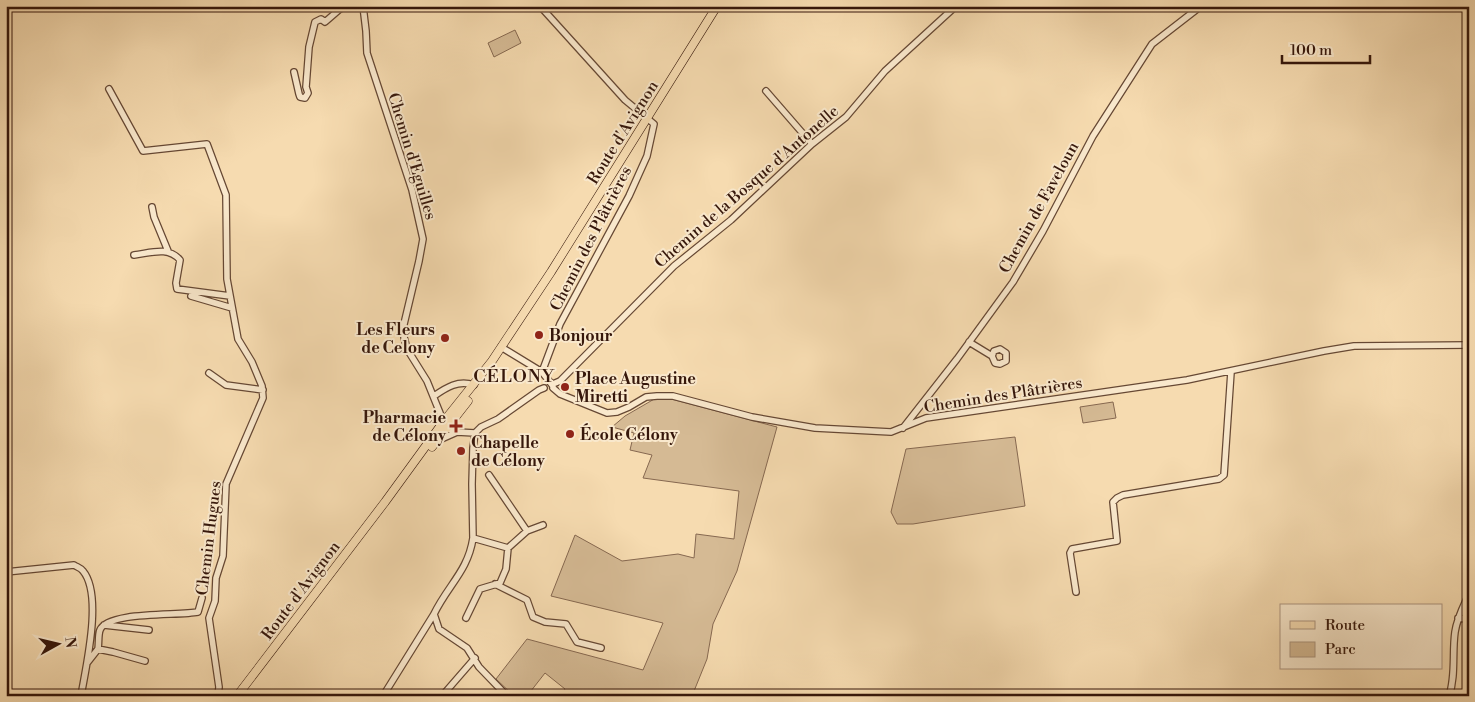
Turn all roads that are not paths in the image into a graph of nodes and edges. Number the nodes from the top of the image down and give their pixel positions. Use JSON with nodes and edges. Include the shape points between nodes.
{"nodes":[{"id":1,"x":348,"y":6,"type":"edge"},
{"id":2,"x":362,"y":6,"type":"edge"},
{"id":3,"x":540,"y":6,"type":"edge"},
{"id":4,"x":717,"y":6,"type":"edge"},
{"id":5,"x":956,"y":6,"type":"edge"},
{"id":6,"x":1201,"y":6,"type":"edge"},
{"id":7,"x":294,"y":72,"type":"dead end"},
{"id":8,"x":108,"y":89,"type":"dead end"},
{"id":9,"x":766,"y":91,"type":"dead end"},
{"id":10,"x":646,"y":119,"type":"junction"},
{"id":11,"x":812,"y":144,"type":"junction"},
{"id":12,"x":152,"y":207,"type":"dead end"},
{"id":13,"x":168,"y":251,"type":"junction"},
{"id":14,"x":134,"y":255,"type":"dead end"},
{"id":15,"x":191,"y":296,"type":"dead end"},
{"id":16,"x":230,"y":296,"type":"junction"},
{"id":17,"x":232,"y":308,"type":"junction"},
{"id":18,"x":969,"y":342,"type":"junction"},
{"id":19,"x":1469,"y":345,"type":"edge"},
{"id":20,"x":502,"y":349,"type":"junction"},
{"id":21,"x":992,"y":356,"type":"dead end"},
{"id":22,"x":542,"y":372,"type":"junction"},
{"id":23,"x":1231,"y":372,"type":"junction"},
{"id":24,"x":209,"y":373,"type":"dead end"},
{"id":25,"x":552,"y":384,"type":"junction"},
{"id":26,"x":474,"y":385,"type":"junction"},
{"id":27,"x":262,"y":390,"type":"junction"},
{"id":28,"x":434,"y":396,"type":"junction"},
{"id":29,"x":446,"y":423,"type":"junction"},
{"id":30,"x":903,"y":428,"type":"junction"},
{"id":31,"x":457,"y":432,"type":"junction"},
{"id":32,"x":475,"y":433,"type":"junction"},
{"id":33,"x":434,"y":443,"type":"junction"},
{"id":34,"x":489,"y":475,"type":"dead end"},
{"id":35,"x":385,"y":502,"type":"junction"},
{"id":36,"x":543,"y":525,"type":"dead end"},
{"id":37,"x":527,"y":531,"type":"junction"},
{"id":38,"x":473,"y":538,"type":"junction"},
{"id":39,"x":508,"y":548,"type":"junction"},
{"id":40,"x":6,"y":572,"type":"edge"},
{"id":41,"x":496,"y":584,"type":"junction"},
{"id":42,"x":1076,"y":592,"type":"dead end"},
{"id":43,"x":1469,"y":594,"type":"edge"},
{"id":44,"x":202,"y":598,"type":"dead end"},
{"id":45,"x":434,"y":614,"type":"junction"},
{"id":46,"x":466,"y":618,"type":"dead end"},
{"id":47,"x":1458,"y":618,"type":"junction"},
{"id":48,"x":1469,"y":619,"type":"edge"},
{"id":49,"x":104,"y":625,"type":"junction"},
{"id":50,"x":149,"y":630,"type":"dead end"},
{"id":51,"x":602,"y":648,"type":"dead end"},
{"id":52,"x":98,"y":649,"type":"junction"},
{"id":53,"x":475,"y":658,"type":"junction"},
{"id":54,"x":145,"y":661,"type":"dead end"},
{"id":55,"x":86,"y":665,"type":"junction"},
{"id":56,"x":81,"y":696,"type":"edge"},
{"id":57,"x":218,"y":696,"type":"edge"},
{"id":58,"x":237,"y":696,"type":"edge"},
{"id":59,"x":383,"y":696,"type":"edge"},
{"id":60,"x":442,"y":696,"type":"edge"},
{"id":61,"x":508,"y":696,"type":"edge"},
{"id":62,"x":1448,"y":696,"type":"edge"}],
"edges":[{"from":1,"to":7,"type":"street","via":[[325,22],[321,19],[315,22],[309,47],[308,93],[305,98],[300,97]]},
{"from":2,"to":28,"type":"street","name":"Chemin d'Eguilles","via":[[367,53],[412,190],[423,239],[404,337],[407,349]]},
{"from":3,"to":10,"type":"street"},
{"from":4,"to":10,"type":"main road","name":"Route d'Avignon"},
{"from":5,"to":11,"type":"street","name":"Chemin de la Bosque d'Antonelle","via":[[885,71],[846,117]]},
{"from":6,"to":18,"type":"street","name":"Chemin de Faveloun","via":[[1152,44],[1092,136],[1013,282]]},
{"from":8,"to":16,"type":"street","via":[[143,151],[207,144],[226,196],[226,262]]},
{"from":9,"to":11,"type":"street"},
{"from":10,"to":20,"type":"main road","name":"Route d'Avignon"},
{"from":10,"to":22,"type":"street","name":"Chemin des Plâtrières","via":[[654,124],[647,156],[560,324]]},
{"from":11,"to":25,"type":"street","name":"Chemin de la Bosque d'Antonelle","via":[[738,214],[674,266],[560,381]]},
{"from":12,"to":13,"type":"street"},
{"from":13,"to":14,"type":"street"},
{"from":13,"to":16,"type":"street","via":[[180,260],[177,289]]},
{"from":15,"to":17,"type":"street"},
{"from":16,"to":17,"type":"street"},
{"from":17,"to":27,"type":"street","via":[[238,339],[252,362]]},
{"from":18,"to":21,"type":"street"},
{"from":18,"to":30,"type":"street","name":"Chemin de Faveloun"},
{"from":19,"to":23,"type":"street","name":"Chemin des Plâtrières","via":[[1354,346]]},
{"from":20,"to":22,"type":"street"},
{"from":20,"to":26,"type":"main road","name":"Route d'Avignon"},
{"from":20,"to":29,"type":"main road","name":"Route d'Avignon","via":[[488,374]]},
{"from":22,"to":25,"type":"street"},
{"from":23,"to":30,"type":"street","name":"Chemin des Plâtrières","via":[[926,418]]},
{"from":23,"to":42,"type":"street","via":[[1224,475],[1219,479],[1117,498],[1113,502],[1117,541],[1072,549],[1070,553]]},
{"from":24,"to":27,"type":"street","via":[[226,385]]},
{"from":25,"to":30,"type":"street","name":"Chemin des Plâtrières","via":[[560,394],[607,413],[646,397],[673,396],[752,418],[815,428],[891,432]]},
{"from":25,"to":32,"type":"street","via":[[548,391],[544,388],[539,390]]},
{"from":26,"to":28,"type":"street","via":[[464,382]]},
{"from":26,"to":29,"type":"main road","name":"Route d'Avignon"},
{"from":27,"to":57,"type":"street","name":"Chemin Hugues","via":[[263,398],[226,484],[223,556],[209,618]]},
{"from":28,"to":29,"type":"street","name":"Chemin d'Eguilles"},
{"from":29,"to":31,"type":"street"},
{"from":29,"to":33,"type":"main road","name":"Route d'Avignon"},
{"from":29,"to":35,"type":"main road","name":"Route d'Avignon"},
{"from":31,"to":32,"type":"street"},
{"from":31,"to":33,"type":"street"},
{"from":32,"to":38,"type":"street"},
{"from":33,"to":35,"type":"main road","name":"Route d'Avignon"},
{"from":34,"to":37,"type":"street"},
{"from":35,"to":58,"type":"main road","name":"Route d'Avignon"},
{"from":36,"to":37,"type":"street"},
{"from":37,"to":39,"type":"street"},
{"from":38,"to":39,"type":"street"},
{"from":38,"to":45,"type":"street","via":[[463,571]]},
{"from":39,"to":41,"type":"street","via":[[506,568],[500,583]]},
{"from":40,"to":55,"type":"street","via":[[74,565],[82,569],[91,593],[92,620]]},
{"from":41,"to":46,"type":"street","via":[[480,589]]},
{"from":41,"to":51,"type":"street","via":[[527,600],[533,617],[566,624],[577,642]]},
{"from":43,"to":47,"type":"street"},
{"from":44,"to":49,"type":"street","via":[[198,612],[115,619]]},
{"from":45,"to":53,"type":"street","via":[[439,629],[467,648]]},
{"from":45,"to":59,"type":"street"},
{"from":47,"to":48,"type":"street"},
{"from":47,"to":62,"type":"street"},
{"from":49,"to":50,"type":"street"},
{"from":49,"to":52,"type":"street","via":[[100,630]]},
{"from":52,"to":54,"type":"street"},
{"from":52,"to":55,"type":"street"},
{"from":53,"to":60,"type":"street"},
{"from":53,"to":61,"type":"street","via":[[479,667]]},
{"from":55,"to":56,"type":"street"}]}
